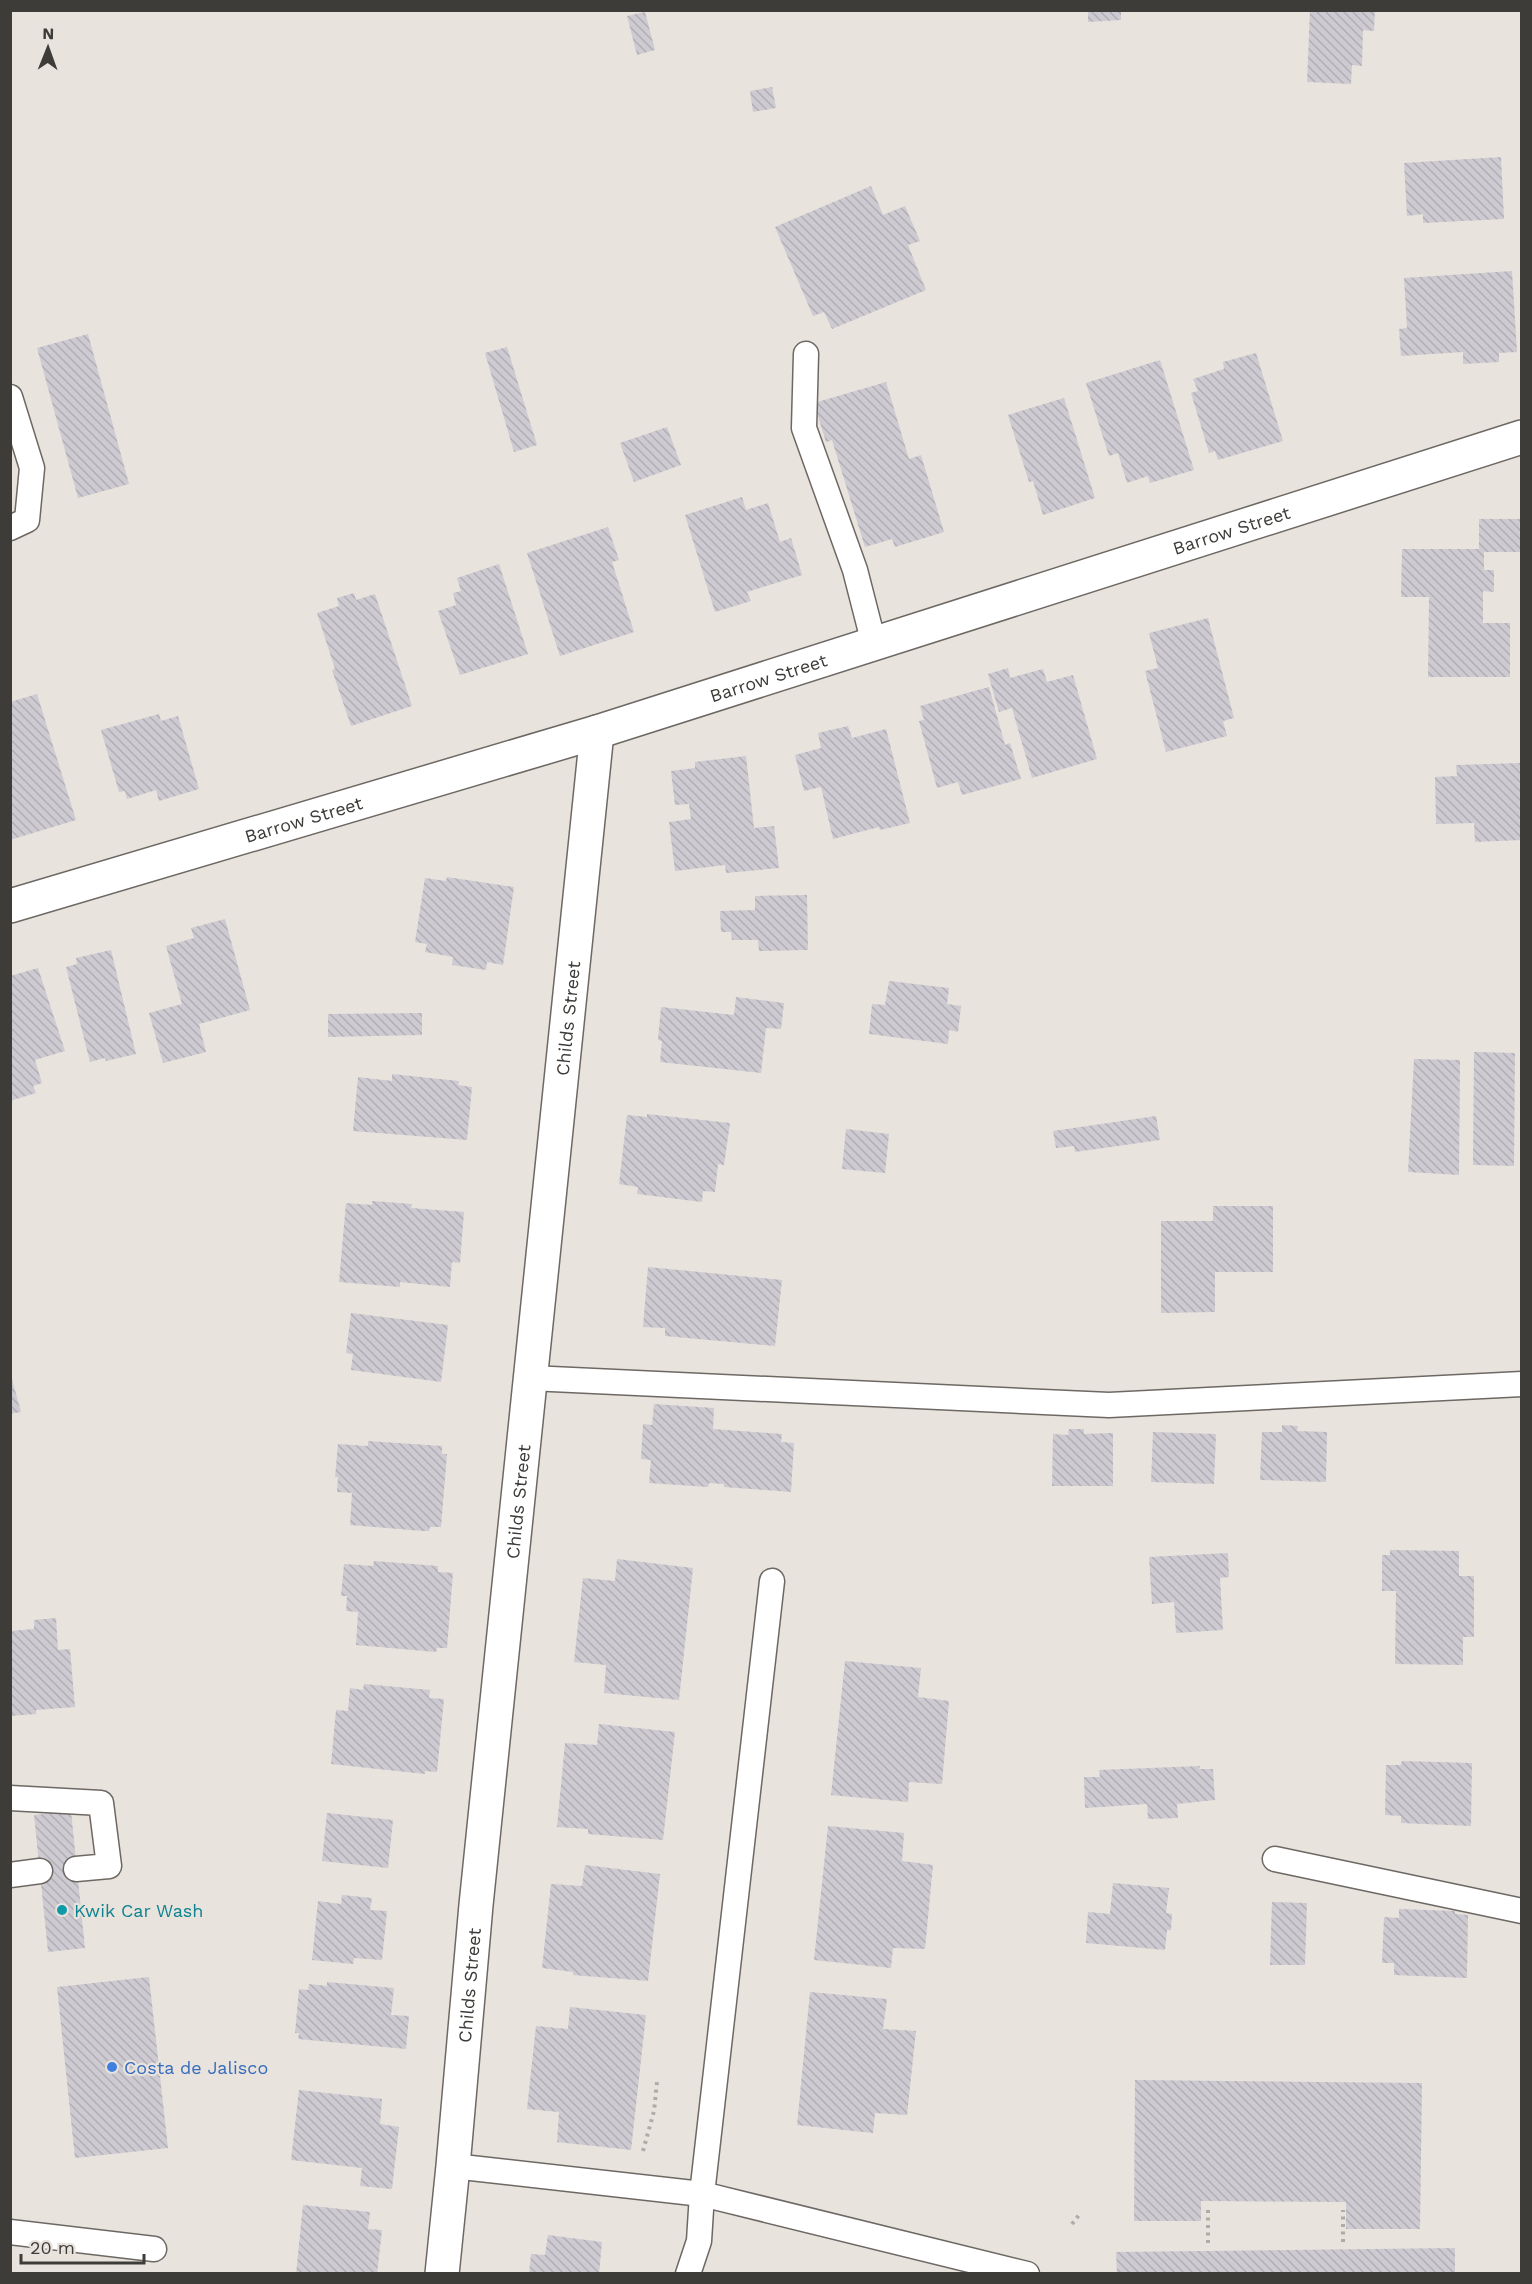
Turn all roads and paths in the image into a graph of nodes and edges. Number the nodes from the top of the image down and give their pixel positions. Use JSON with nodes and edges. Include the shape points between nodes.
{"nodes":[{"id":1,"x":806,"y":354,"type":"dead end"},
{"id":2,"x":10,"y":397,"type":"edge"},
{"id":3,"x":1521,"y":437,"type":"edge"},
{"id":4,"x":10,"y":528,"type":"edge"},
{"id":5,"x":874,"y":644,"type":"junction"},
{"id":6,"x":597,"y":732,"type":"junction"},
{"id":7,"x":10,"y":906,"type":"edge"},
{"id":8,"x":530,"y":1378,"type":"junction"},
{"id":9,"x":1521,"y":1384,"type":"edge"},
{"id":10,"x":772,"y":1581,"type":"dead end"},
{"id":11,"x":10,"y":1798,"type":"edge"},
{"id":12,"x":1275,"y":1859,"type":"dead end"},
{"id":13,"x":76,"y":1869,"type":"dead end"},
{"id":14,"x":40,"y":1871,"type":"dead end"},
{"id":15,"x":10,"y":1875,"type":"edge"},
{"id":16,"x":1521,"y":1911,"type":"edge"},
{"id":17,"x":657,"y":2082,"type":"dead end"},
{"id":18,"x":643,"y":2151,"type":"dead end"},
{"id":19,"x":453,"y":2166,"type":"junction"},
{"id":20,"x":702,"y":2194,"type":"junction"},
{"id":21,"x":1208,"y":2210,"type":"dead end"},
{"id":22,"x":1343,"y":2210,"type":"dead end"},
{"id":23,"x":1079,"y":2215,"type":"dead end"},
{"id":24,"x":1072,"y":2224,"type":"dead end"},
{"id":25,"x":10,"y":2232,"type":"edge"},
{"id":26,"x":1343,"y":2242,"type":"dead end"},
{"id":27,"x":1208,"y":2243,"type":"dead end"},
{"id":28,"x":154,"y":2249,"type":"dead end"},
{"id":29,"x":442,"y":2274,"type":"edge"},
{"id":30,"x":688,"y":2274,"type":"edge"},
{"id":31,"x":1026,"y":2274,"type":"edge"}],
"edges":[{"from":1,"to":5,"type":"lane","via":[[804,428],[855,570]]},
{"from":2,"to":4,"type":"lane","via":[[32,468],[27,520]]},
{"from":3,"to":5,"type":"street","name":"Barrow Street"},
{"from":5,"to":6,"type":"street","name":"Barrow Street"},
{"from":6,"to":7,"type":"street","name":"Barrow Street"},
{"from":6,"to":8,"type":"street","name":"Childs Street"},
{"from":8,"to":9,"type":"lane","via":[[1109,1405]]},
{"from":8,"to":19,"type":"street","name":"Childs Street"},
{"from":10,"to":20,"type":"lane"},
{"from":11,"to":13,"type":"lane","via":[[101,1803],[109,1866]]},
{"from":12,"to":16,"type":"lane"},
{"from":14,"to":15,"type":"lane"},
{"from":17,"to":18,"type":"path"},
{"from":19,"to":20,"type":"lane"},
{"from":19,"to":29,"type":"street","name":"Childs Street"},
{"from":20,"to":30,"type":"lane","via":[[699,2241]]},
{"from":20,"to":31,"type":"lane"},
{"from":21,"to":27,"type":"path"},
{"from":22,"to":26,"type":"path"},
{"from":23,"to":24,"type":"path"},
{"from":25,"to":28,"type":"lane"}]}
